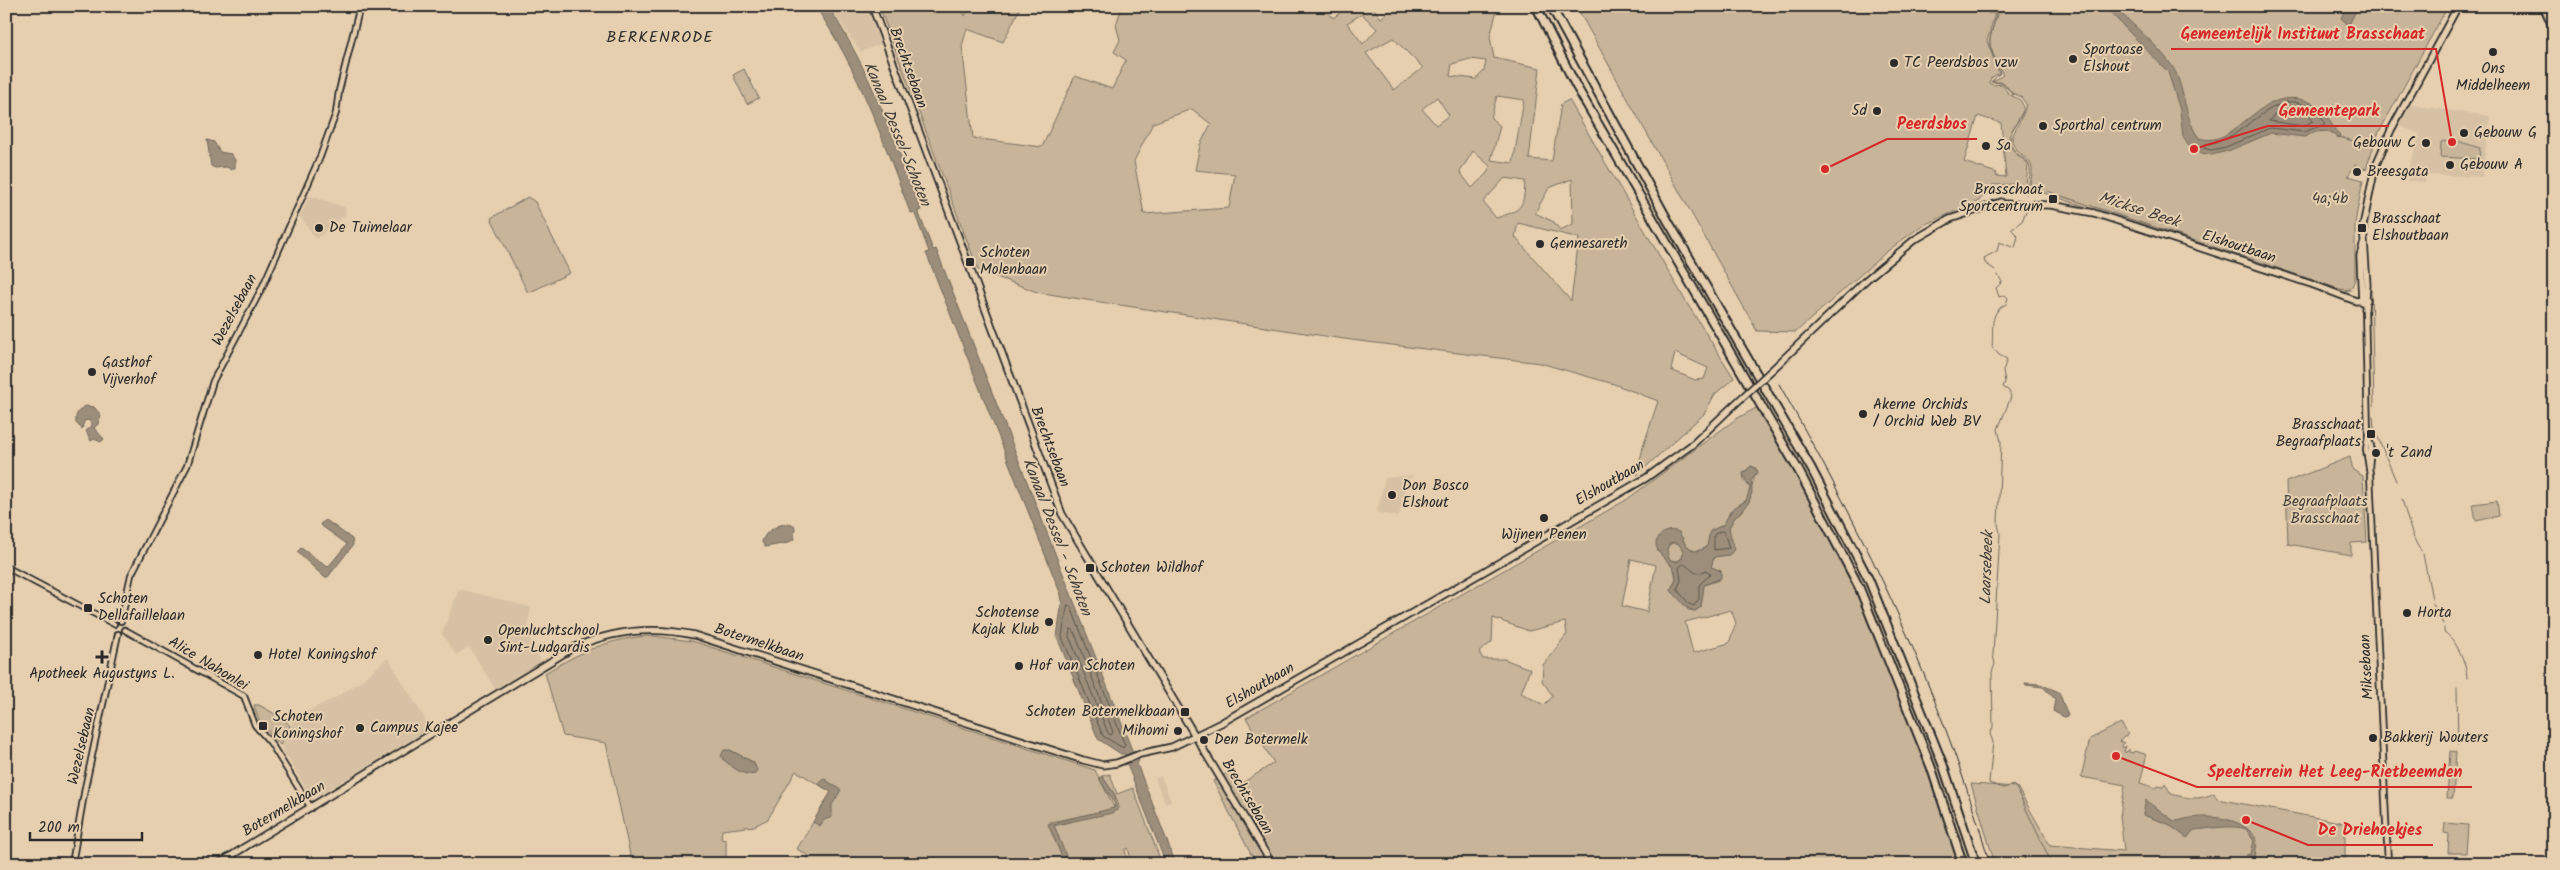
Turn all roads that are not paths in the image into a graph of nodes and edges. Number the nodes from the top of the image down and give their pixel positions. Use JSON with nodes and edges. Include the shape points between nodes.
{"nodes":[{"id":1,"x":360,"y":6,"type":"edge"},
{"id":2,"x":872,"y":6,"type":"edge"},
{"id":3,"x":1536,"y":6,"type":"edge"},
{"id":4,"x":1551,"y":6,"type":"edge"},
{"id":5,"x":2458,"y":6,"type":"edge"},
{"id":6,"x":2543,"y":6,"type":"edge"},
{"id":7,"x":2554,"y":31,"type":"edge"},
{"id":8,"x":2364,"y":298,"type":"junction"},
{"id":9,"x":2365,"y":309,"type":"joint"},
{"id":10,"x":6,"y":567,"type":"edge"},
{"id":11,"x":121,"y":621,"type":"junction"},
{"id":12,"x":114,"y":624,"type":"junction"},
{"id":13,"x":125,"y":630,"type":"junction"},
{"id":14,"x":118,"y":634,"type":"junction"},
{"id":15,"x":1196,"y":736,"type":"junction"},
{"id":16,"x":311,"y":808,"type":"junction"},
{"id":17,"x":72,"y":864,"type":"edge"},
{"id":18,"x":218,"y":864,"type":"edge"},
{"id":19,"x":1272,"y":864,"type":"edge"},
{"id":20,"x":1964,"y":864,"type":"edge"},
{"id":21,"x":1976,"y":864,"type":"edge"},
{"id":22,"x":2388,"y":864,"type":"edge"}],
"edges":[{"from":1,"to":11,"type":"street","name":"Wezelsebaan","via":[[336,113],[320,157],[262,288],[213,382],[187,466],[131,575]]},
{"from":2,"to":15,"type":"main road","name":"Brechtsebaan","via":[[1062,514]]},
{"from":3,"to":20,"type":"highway","via":[[1575,84],[1800,473],[1859,587],[1928,758]]},
{"from":4,"to":21,"type":"highway","via":[[1668,221],[1811,468],[1869,580],[1943,765]]},
{"from":5,"to":8,"type":"main road","name":"Miksebaan","via":[[2381,150],[2364,218]]},
{"from":6,"to":7,"type":"main road"},
{"from":8,"to":9,"type":"main road","name":"Miksebaan"},
{"from":8,"to":15,"type":"main road","name":"Elshoutbaan","bridge":true,"via":[[2348,296],[2077,206],[2016,200],[1956,216],[1914,240],[1879,268],[1693,444],[1646,478]]},
{"from":9,"to":22,"type":"street","name":"Miksebaan","via":[[2368,436],[2371,446],[2369,470]]},
{"from":10,"to":12,"type":"street"},
{"from":11,"to":12,"type":"street"},
{"from":11,"to":13,"type":"street"},
{"from":12,"to":14,"type":"street"},
{"from":13,"to":14,"type":"street"},
{"from":13,"to":16,"type":"street","name":"Alice Nahonlei","via":[[244,696],[258,729],[270,742]]},
{"from":14,"to":17,"type":"street","name":"Wezelsebaan"},
{"from":15,"to":16,"type":"main road","name":"Botermelkbaan","via":[[1172,747],[1121,762],[1109,765],[1092,763],[694,635],[643,630],[612,634],[574,648]]},
{"from":15,"to":19,"type":"main road","name":"Brechtsebaan"},
{"from":16,"to":18,"type":"main road","name":"Botermelkbaan"}]}
